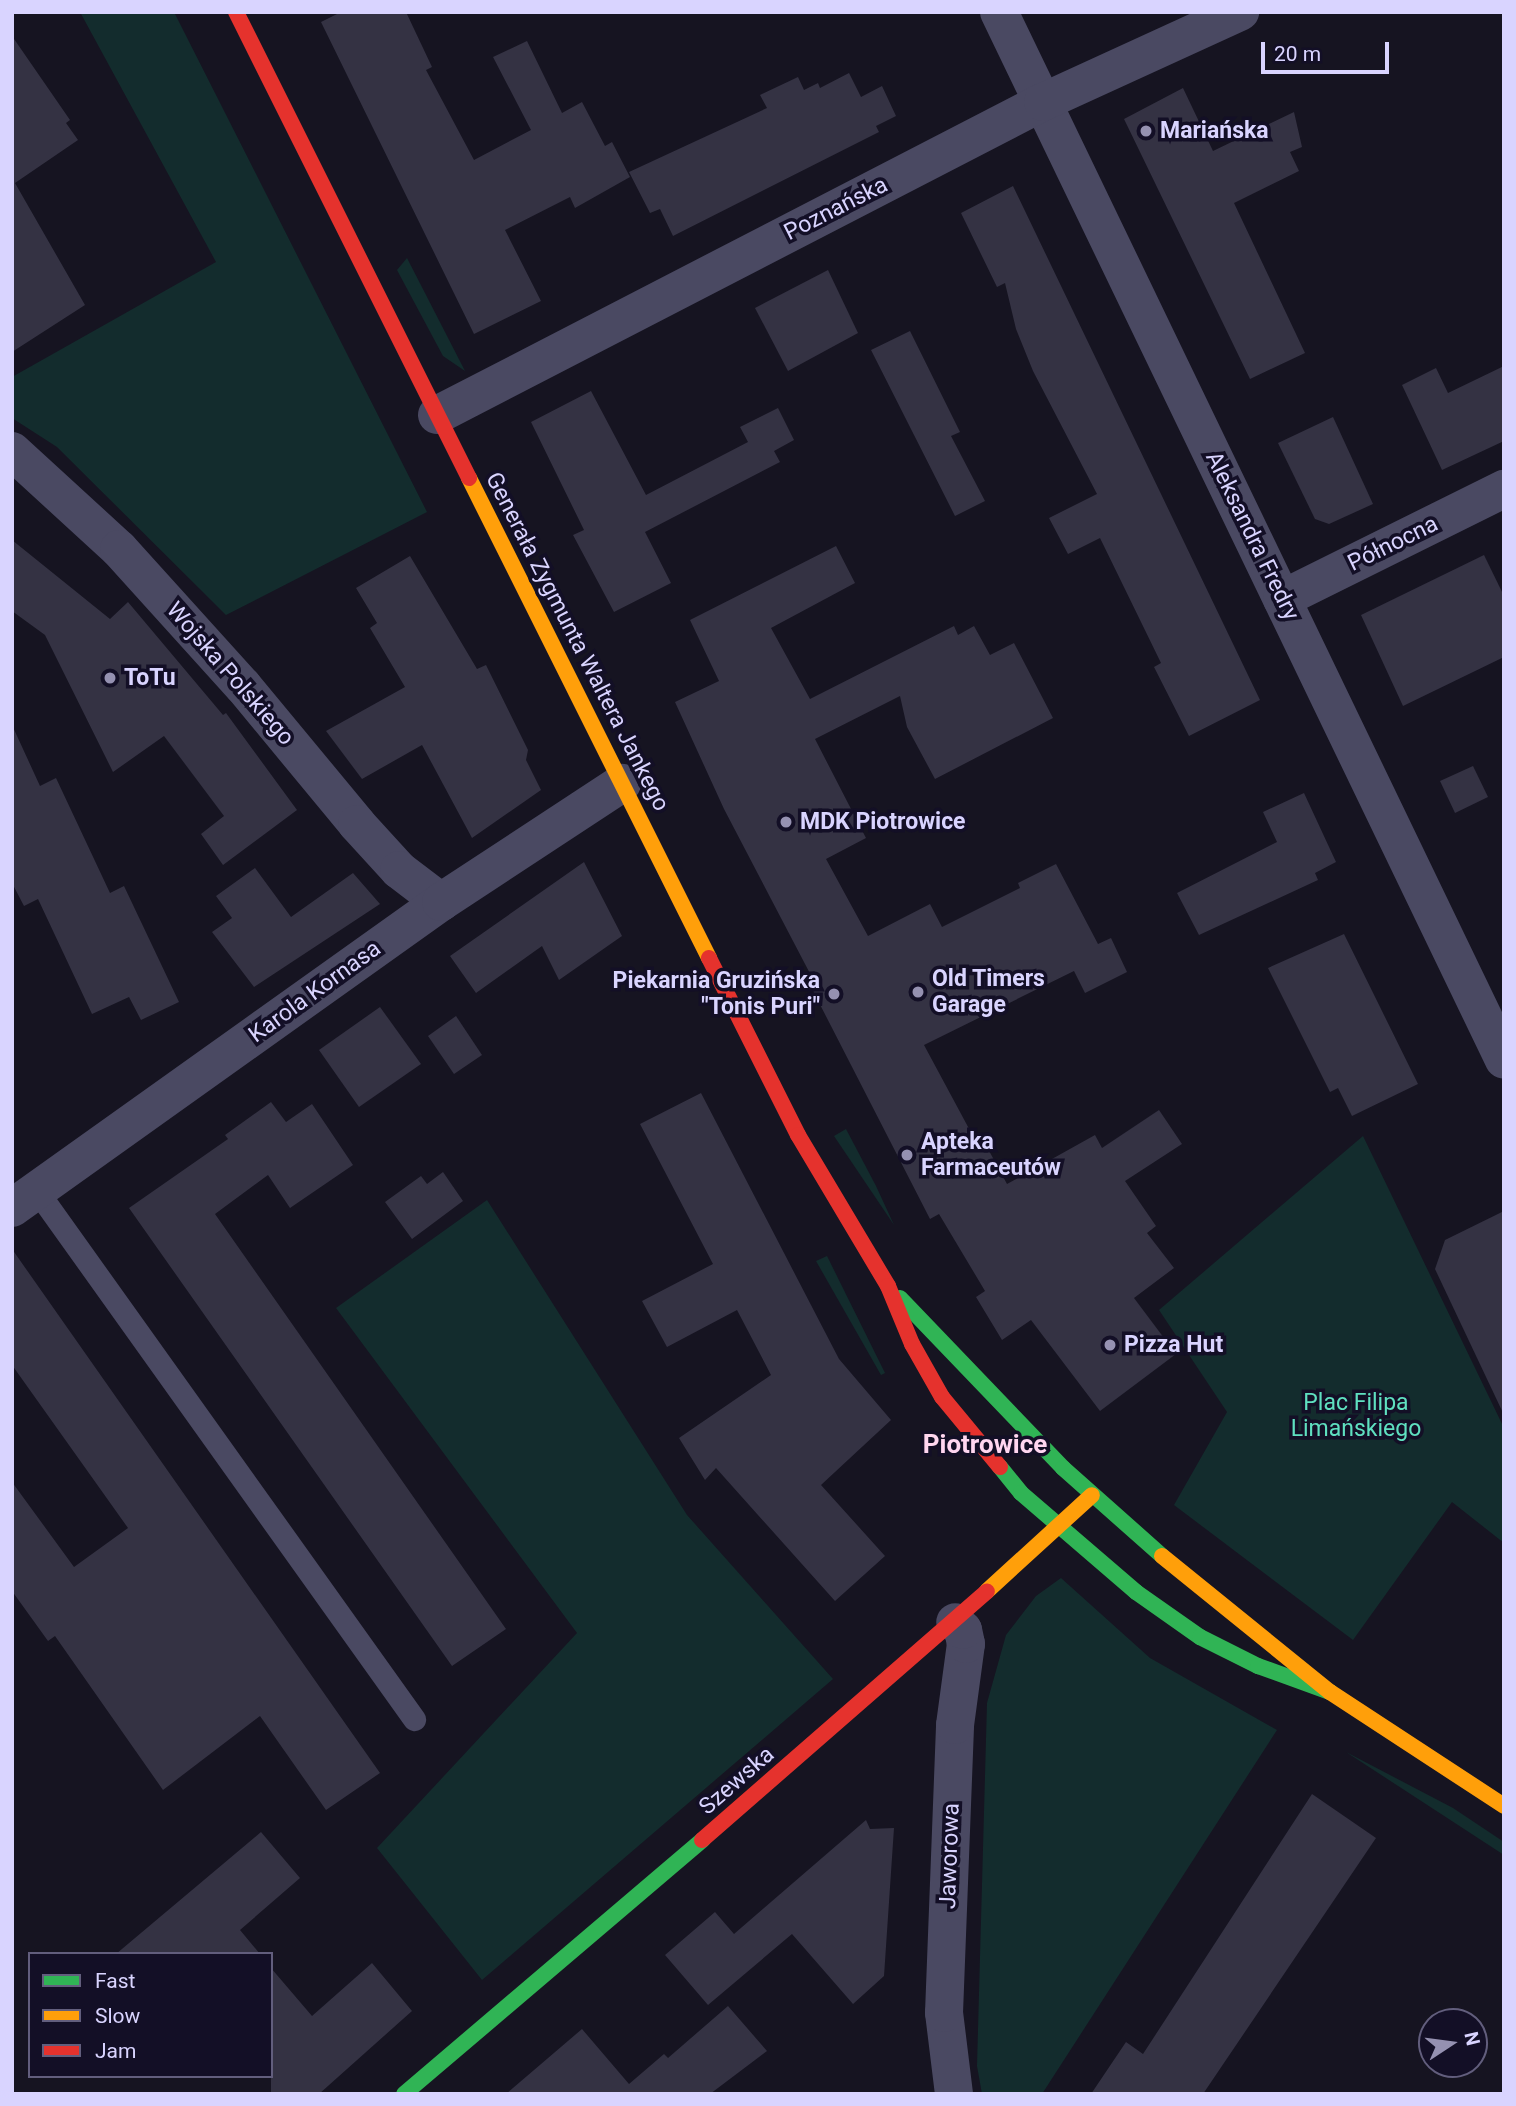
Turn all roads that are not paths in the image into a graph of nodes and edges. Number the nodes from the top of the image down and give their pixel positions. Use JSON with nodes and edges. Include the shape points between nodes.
{"nodes":[{"id":1,"x":236,"y":12,"type":"edge"},
{"id":2,"x":999,"y":12,"type":"edge"},
{"id":3,"x":1240,"y":12,"type":"edge"},
{"id":4,"x":1043,"y":102,"type":"junction"},
{"id":5,"x":437,"y":415,"type":"junction"},
{"id":6,"x":12,"y":451,"type":"edge"},
{"id":7,"x":1504,"y":489,"type":"edge"},
{"id":8,"x":1282,"y":599,"type":"junction"},
{"id":9,"x":622,"y":783,"type":"junction"},
{"id":10,"x":441,"y":902,"type":"junction"},
{"id":11,"x":1504,"y":1060,"type":"edge"},
{"id":12,"x":25,"y":1199,"type":"edge"},
{"id":13,"x":888,"y":1286,"type":"junction"},
{"id":14,"x":1092,"y":1495,"type":"junction"},
{"id":15,"x":1056,"y":1524,"type":"junction"},
{"id":16,"x":955,"y":1622,"type":"junction"},
{"id":17,"x":1329,"y":1692,"type":"junction"},
{"id":18,"x":414,"y":1718,"type":"dead end"},
{"id":19,"x":1504,"y":1807,"type":"edge"},
{"id":20,"x":404,"y":2094,"type":"edge"},
{"id":21,"x":954,"y":2094,"type":"edge"}],
"edges":[{"from":1,"to":5,"type":"street","name":"Generała Zygmunta Waltera Jankego"},
{"from":2,"to":4,"type":"street","name":"Aleksandra Fredry"},
{"from":3,"to":4,"type":"street","name":"Poznańska"},
{"from":4,"to":5,"type":"street","name":"Poznańska"},
{"from":4,"to":8,"type":"street","name":"Aleksandra Fredry"},
{"from":5,"to":9,"type":"street","name":"Generała Zygmunta Waltera Jankego"},
{"from":6,"to":10,"type":"street","name":"Wojska Polskiego","via":[[119,549],[243,686],[357,824],[399,870]]},
{"from":7,"to":8,"type":"street","name":"Północna"},
{"from":8,"to":11,"type":"street","name":"Aleksandra Fredry"},
{"from":9,"to":10,"type":"street","name":"Karola Kornasa"},
{"from":9,"to":13,"type":"street","name":"Generała Zygmunta Waltera Jankego","via":[[798,1135]]},
{"from":10,"to":12,"type":"street","name":"Karola Kornasa"},
{"from":12,"to":18,"type":"lane"},
{"from":13,"to":14,"type":"street","name":"Generała Zygmunta Waltera Jankego"},
{"from":13,"to":15,"type":"street","name":"Generała Zygmunta Waltera Jankego","via":[[912,1344],[942,1397],[1021,1493]]},
{"from":14,"to":15,"type":"street","name":"Szewska"},
{"from":14,"to":17,"type":"street","name":"Generała Zygmunta Waltera Jankego","via":[[1203,1592]]},
{"from":15,"to":16,"type":"street","name":"Szewska"},
{"from":15,"to":17,"type":"street","name":"Generała Zygmunta Waltera Jankego","via":[[1101,1565],[1200,1637],[1258,1666]]},
{"from":16,"to":20,"type":"street","name":"Szewska"},
{"from":16,"to":21,"type":"street","name":"Jaworowa","via":[[963,1630],[966,1644],[955,1725],[944,2013]]},
{"from":17,"to":19,"type":"street","name":"Generała Zygmunta Waltera Jankego"}]}
